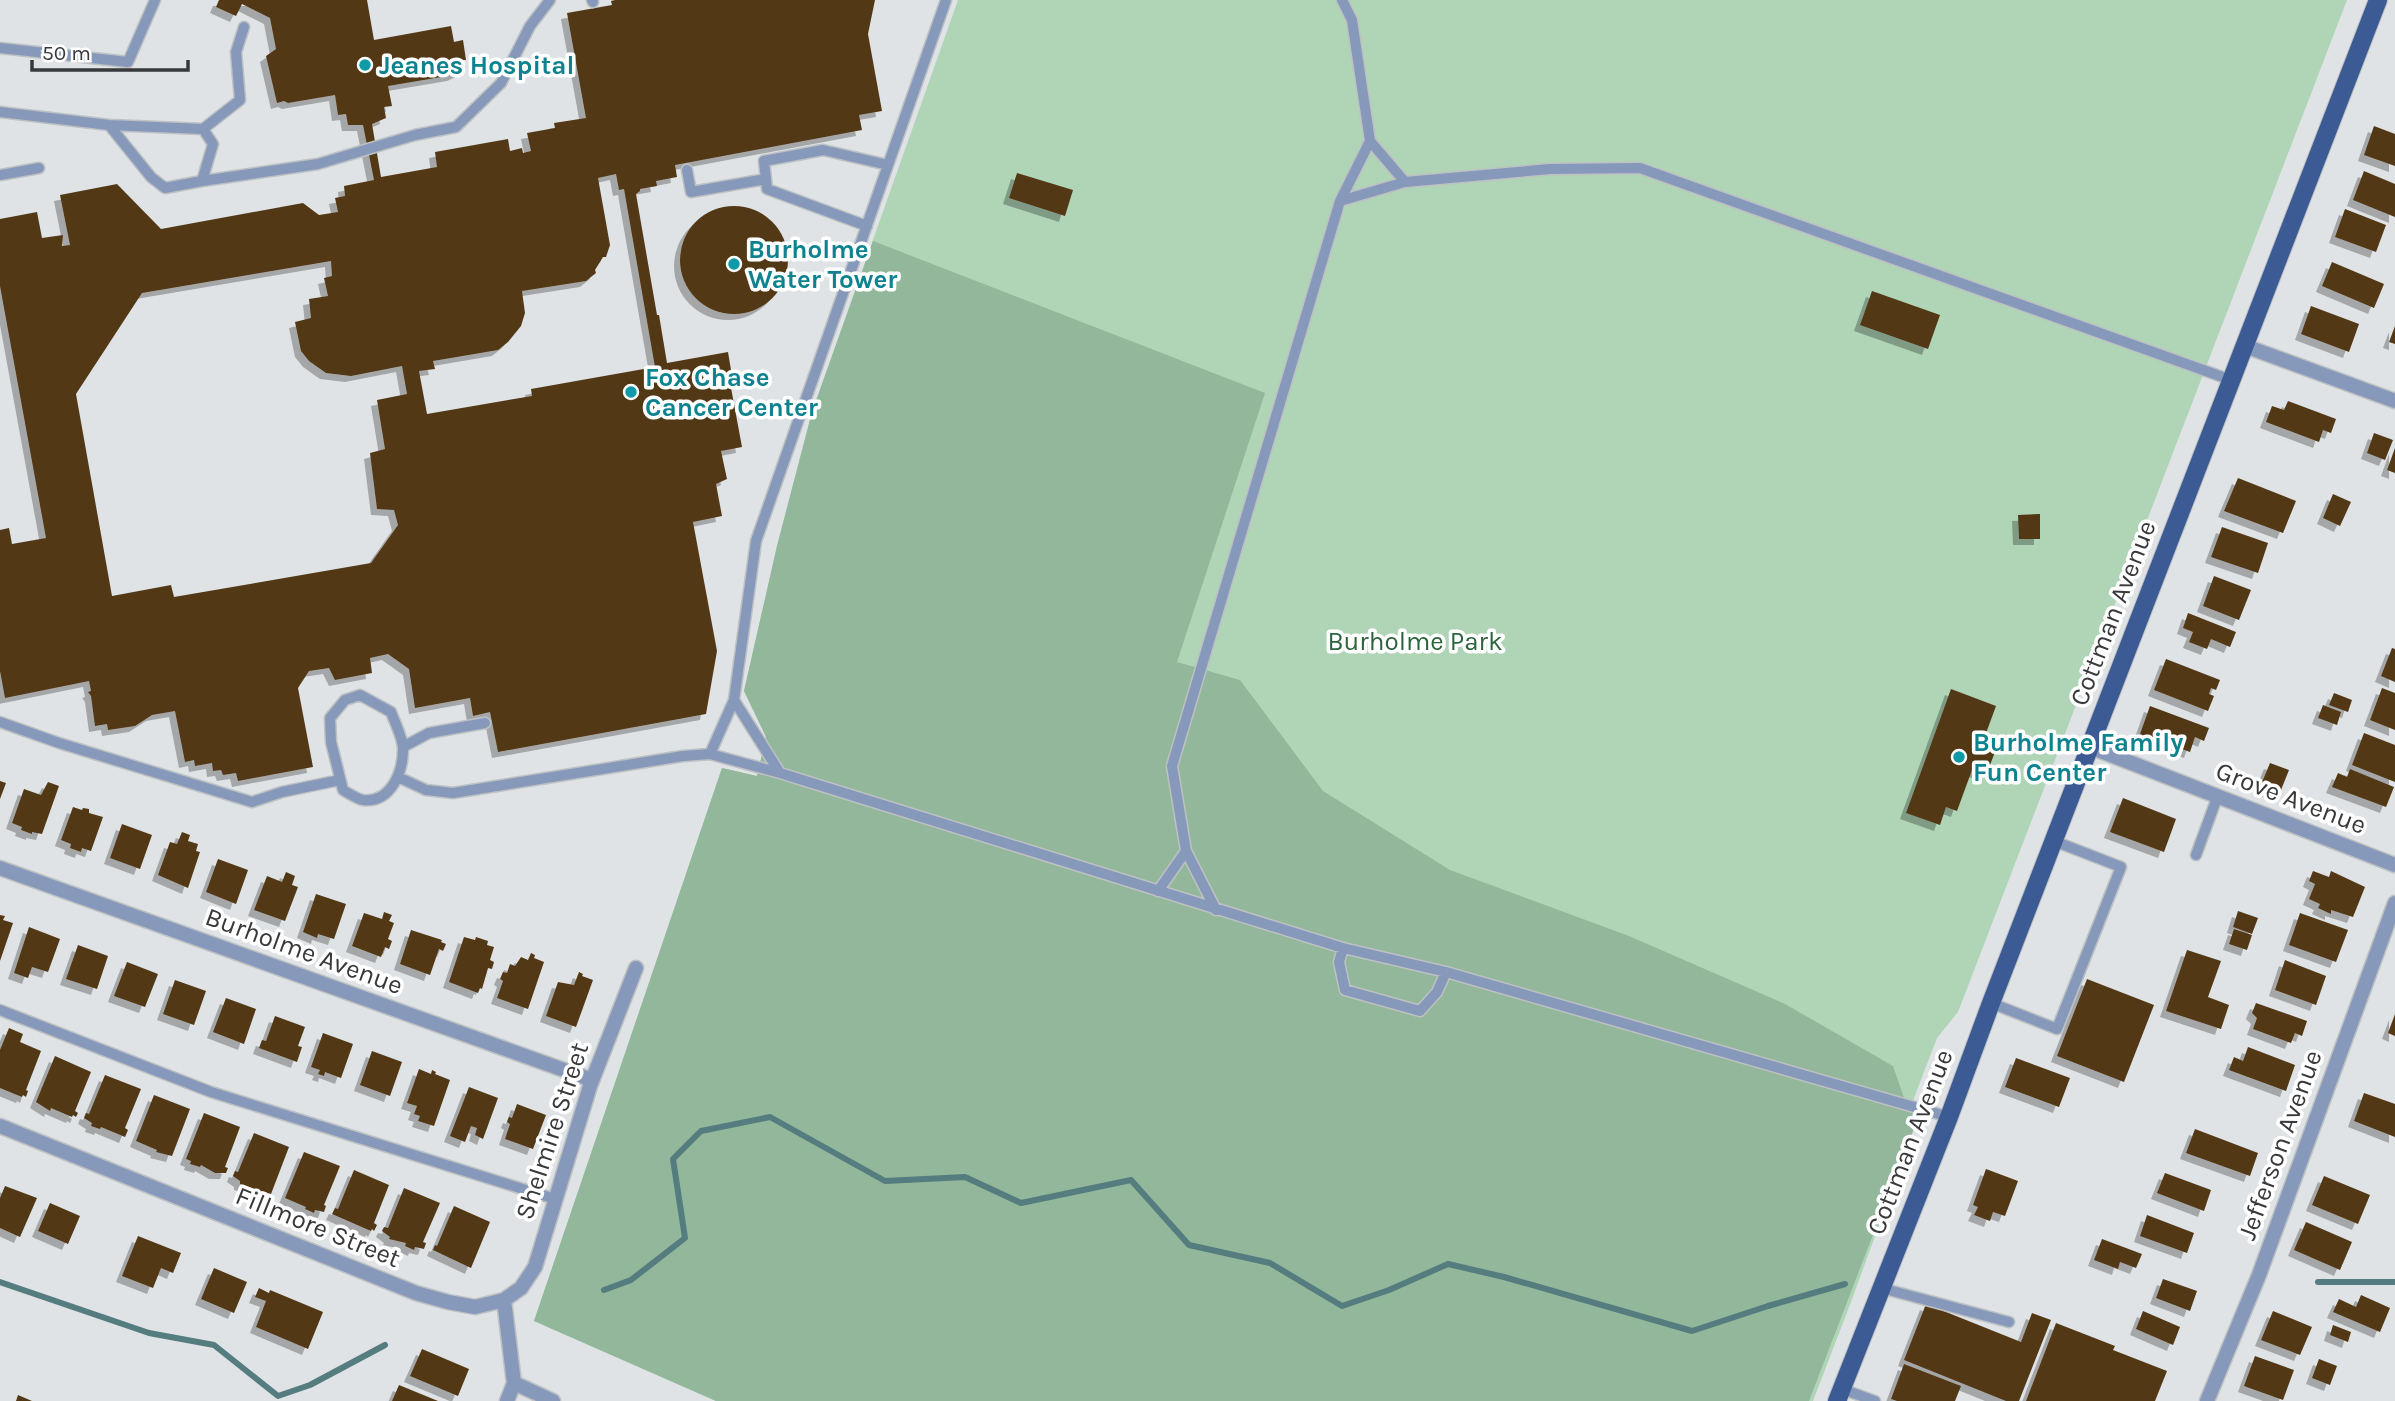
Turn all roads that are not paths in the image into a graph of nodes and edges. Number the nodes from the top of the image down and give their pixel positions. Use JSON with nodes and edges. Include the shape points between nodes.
{"nodes":[{"id":1,"x":155,"y":0,"type":"edge"},
{"id":2,"x":550,"y":0,"type":"edge"},
{"id":3,"x":946,"y":0,"type":"edge"},
{"id":4,"x":1342,"y":0,"type":"edge"},
{"id":5,"x":2378,"y":0,"type":"edge"},
{"id":6,"x":244,"y":27,"type":"dead end"},
{"id":7,"x":0,"y":48,"type":"edge"},
{"id":8,"x":0,"y":112,"type":"edge"},
{"id":9,"x":109,"y":125,"type":"junction"},
{"id":10,"x":203,"y":129,"type":"junction"},
{"id":11,"x":1370,"y":141,"type":"junction"},
{"id":12,"x":888,"y":165,"type":"junction"},
{"id":13,"x":39,"y":168,"type":"dead end"},
{"id":14,"x":687,"y":170,"type":"dead end"},
{"id":15,"x":0,"y":175,"type":"edge"},
{"id":16,"x":766,"y":179,"type":"junction"},
{"id":17,"x":202,"y":181,"type":"junction"},
{"id":18,"x":1405,"y":182,"type":"junction"},
{"id":19,"x":1340,"y":201,"type":"junction"},
{"id":20,"x":867,"y":226,"type":"junction"},
{"id":21,"x":2245,"y":346,"type":"junction"},
{"id":22,"x":2231,"y":380,"type":"junction"},
{"id":23,"x":2395,"y":401,"type":"edge"},
{"id":24,"x":734,"y":700,"type":"junction"},
{"id":25,"x":0,"y":722,"type":"edge"},
{"id":26,"x":485,"y":723,"type":"dead end"},
{"id":27,"x":403,"y":747,"type":"junction"},
{"id":28,"x":2090,"y":747,"type":"junction"},
{"id":29,"x":710,"y":754,"type":"junction"},
{"id":30,"x":780,"y":773,"type":"junction"},
{"id":31,"x":398,"y":777,"type":"junction"},
{"id":32,"x":340,"y":780,"type":"junction"},
{"id":33,"x":2218,"y":795,"type":"junction"},
{"id":34,"x":2054,"y":841,"type":"junction"},
{"id":35,"x":1186,"y":851,"type":"junction"},
{"id":36,"x":2196,"y":855,"type":"dead end"},
{"id":37,"x":2395,"y":865,"type":"edge"},
{"id":38,"x":0,"y":868,"type":"edge"},
{"id":39,"x":1158,"y":891,"type":"junction"},
{"id":40,"x":2395,"y":903,"type":"edge"},
{"id":41,"x":1216,"y":910,"type":"junction"},
{"id":42,"x":1343,"y":948,"type":"junction"},
{"id":43,"x":636,"y":968,"type":"dead end"},
{"id":44,"x":1446,"y":972,"type":"junction"},
{"id":45,"x":1991,"y":1003,"type":"junction"},
{"id":46,"x":0,"y":1010,"type":"edge"},
{"id":47,"x":592,"y":1080,"type":"junction"},
{"id":48,"x":1949,"y":1117,"type":"junction"},
{"id":49,"x":0,"y":1126,"type":"edge"},
{"id":50,"x":555,"y":1199,"type":"junction"},
{"id":51,"x":1881,"y":1288,"type":"junction"},
{"id":52,"x":504,"y":1300,"type":"junction"},
{"id":53,"x":2009,"y":1322,"type":"dead end"},
{"id":54,"x":514,"y":1383,"type":"junction"},
{"id":55,"x":1839,"y":1395,"type":"edge"},
{"id":56,"x":507,"y":1401,"type":"edge"},
{"id":57,"x":553,"y":1401,"type":"edge"},
{"id":58,"x":1875,"y":1401,"type":"edge"},
{"id":59,"x":2207,"y":1401,"type":"edge"}],
"edges":[{"from":1,"to":7,"type":"lane","via":[[128,61]]},
{"from":2,"to":17,"type":"lane","via":[[530,26],[500,83],[456,127],[318,164]]},
{"from":3,"to":12,"type":"lane"},
{"from":4,"to":11,"type":"lane","via":[[1352,20]]},
{"from":5,"to":21,"type":"main road","name":"Cottman Avenue"},
{"from":6,"to":10,"type":"lane","via":[[236,52],[240,100]]},
{"from":8,"to":9,"type":"lane"},
{"from":9,"to":10,"type":"lane"},
{"from":9,"to":17,"type":"lane","via":[[165,188]]},
{"from":10,"to":17,"type":"lane","via":[[213,144]]},
{"from":11,"to":18,"type":"lane"},
{"from":11,"to":19,"type":"lane"},
{"from":12,"to":16,"type":"lane","via":[[823,150],[764,161]]},
{"from":12,"to":20,"type":"lane"},
{"from":13,"to":15,"type":"lane"},
{"from":14,"to":16,"type":"lane","via":[[691,192]]},
{"from":16,"to":20,"type":"lane","via":[[767,189]]},
{"from":18,"to":19,"type":"lane"},
{"from":18,"to":22,"type":"lane","via":[[1550,169],[1640,168]]},
{"from":19,"to":35,"type":"lane","via":[[1172,766]]},
{"from":20,"to":24,"type":"lane","via":[[756,541]]},
{"from":21,"to":22,"type":"main road","name":"Cottman Avenue"},
{"from":21,"to":23,"type":"street"},
{"from":22,"to":28,"type":"main road","name":"Cottman Avenue"},
{"from":24,"to":29,"type":"lane"},
{"from":24,"to":30,"type":"lane"},
{"from":25,"to":32,"type":"lane","via":[[252,802]]},
{"from":26,"to":27,"type":"lane","via":[[429,733]]},
{"from":27,"to":31,"type":"lane"},
{"from":27,"to":32,"type":"lane","via":[[391,712],[360,695],[345,700],[330,718]]},
{"from":28,"to":33,"type":"street","name":"Grove Avenue"},
{"from":28,"to":34,"type":"main road","name":"Cottman Avenue"},
{"from":29,"to":30,"type":"lane"},
{"from":29,"to":31,"type":"lane","via":[[453,793],[426,790]]},
{"from":30,"to":39,"type":"lane"},
{"from":31,"to":32,"type":"lane","via":[[381,796],[363,800],[343,790]]},
{"from":33,"to":36,"type":"lane"},
{"from":33,"to":37,"type":"street","name":"Grove Avenue"},
{"from":34,"to":45,"type":"main road","name":"Cottman Avenue"},
{"from":34,"to":45,"type":"lane","via":[[2120,867],[2057,1029]]},
{"from":35,"to":39,"type":"lane"},
{"from":35,"to":41,"type":"lane"},
{"from":38,"to":47,"type":"street","name":"Burholme Avenue"},
{"from":39,"to":41,"type":"lane"},
{"from":40,"to":59,"type":"street","name":"Jefferson Avenue","via":[[2259,1275]]},
{"from":41,"to":42,"type":"lane"},
{"from":42,"to":44,"type":"lane"},
{"from":42,"to":44,"type":"lane","via":[[1339,962],[1345,990],[1420,1011],[1437,992]]},
{"from":43,"to":47,"type":"street","name":"Shelmire Street"},
{"from":44,"to":48,"type":"lane"},
{"from":45,"to":48,"type":"main road","name":"Cottman Avenue"},
{"from":46,"to":50,"type":"lane","via":[[211,1092]]},
{"from":47,"to":50,"type":"street","name":"Shelmire Street"},
{"from":48,"to":51,"type":"main road","name":"Cottman Avenue"},
{"from":49,"to":52,"type":"street","name":"Fillmore Street","via":[[416,1293],[475,1307]]},
{"from":50,"to":52,"type":"street","name":"Shelmire Street","via":[[535,1267]]},
{"from":51,"to":53,"type":"lane"},
{"from":51,"to":55,"type":"main road","name":"Cottman Avenue"},
{"from":52,"to":54,"type":"street"},
{"from":54,"to":56,"type":"street"},
{"from":54,"to":57,"type":"street"},
{"from":55,"to":58,"type":"lane"}]}
